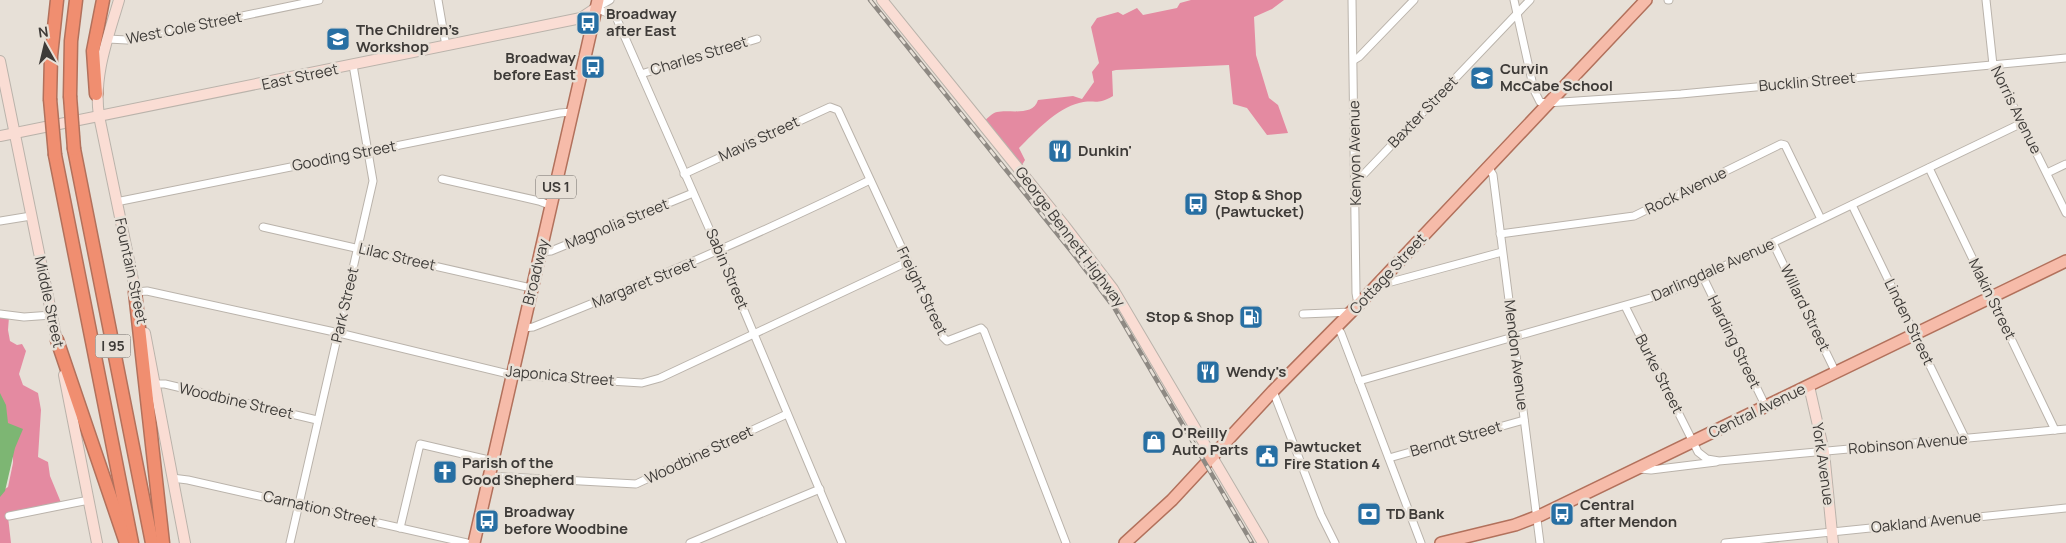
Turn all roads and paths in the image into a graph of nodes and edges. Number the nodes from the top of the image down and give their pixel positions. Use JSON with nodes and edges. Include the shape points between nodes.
{"nodes":[{"id":1,"x":56,"y":0,"type":"edge"},
{"id":2,"x":76,"y":0,"type":"edge"},
{"id":3,"x":103,"y":0,"type":"edge"},
{"id":4,"x":119,"y":0,"type":"edge"},
{"id":5,"x":319,"y":0,"type":"edge"},
{"id":6,"x":438,"y":0,"type":"edge"},
{"id":7,"x":610,"y":0,"type":"edge"},
{"id":8,"x":882,"y":0,"type":"edge"},
{"id":9,"x":1352,"y":0,"type":"edge"},
{"id":10,"x":1414,"y":0,"type":"edge"},
{"id":11,"x":1514,"y":0,"type":"edge"},
{"id":12,"x":1530,"y":0,"type":"edge"},
{"id":13,"x":1986,"y":0,"type":"edge"},
{"id":14,"x":1641,"y":2,"type":"edge"},
{"id":15,"x":597,"y":4,"type":"edge"},
{"id":16,"x":1517,"y":14,"type":"junction"},
{"id":17,"x":108,"y":39,"type":"junction"},
{"id":18,"x":756,"y":39,"type":"dead end"},
{"id":19,"x":446,"y":46,"type":"junction"},
{"id":20,"x":2066,"y":58,"type":"edge"},
{"id":21,"x":1354,"y":60,"type":"junction"},
{"id":22,"x":0,"y":62,"type":"edge"},
{"id":23,"x":1994,"y":65,"type":"junction"},
{"id":24,"x":353,"y":66,"type":"junction"},
{"id":25,"x":641,"y":74,"type":"junction"},
{"id":26,"x":96,"y":94,"type":"junction"},
{"id":27,"x":1547,"y":103,"type":"junction"},
{"id":28,"x":834,"y":107,"type":"joint"},
{"id":29,"x":572,"y":112,"type":"junction"},
{"id":30,"x":99,"y":116,"type":"junction"},
{"id":31,"x":2022,"y":122,"type":"junction"},
{"id":32,"x":15,"y":133,"type":"junction"},
{"id":33,"x":0,"y":136,"type":"edge"},
{"id":34,"x":369,"y":151,"type":"junction"},
{"id":35,"x":2066,"y":164,"type":"edge"},
{"id":36,"x":1489,"y":168,"type":"junction"},
{"id":37,"x":1929,"y":168,"type":"junction"},
{"id":38,"x":2046,"y":173,"type":"junction"},
{"id":39,"x":684,"y":174,"type":"junction"},
{"id":40,"x":442,"y":179,"type":"dead end"},
{"id":41,"x":1355,"y":179,"type":"junction"},
{"id":42,"x":870,"y":180,"type":"junction"},
{"id":43,"x":693,"y":193,"type":"junction"},
{"id":44,"x":116,"y":202,"type":"junction"},
{"id":45,"x":1852,"y":205,"type":"junction"},
{"id":46,"x":552,"y":206,"type":"junction"},
{"id":47,"x":2066,"y":214,"type":"edge"},
{"id":48,"x":31,"y":216,"type":"junction"},
{"id":49,"x":1821,"y":219,"type":"junction"},
{"id":50,"x":0,"y":221,"type":"edge"},
{"id":51,"x":263,"y":227,"type":"dead end"},
{"id":52,"x":1500,"y":234,"type":"junction"},
{"id":53,"x":1774,"y":243,"type":"junction"},
{"id":54,"x":358,"y":248,"type":"junction"},
{"id":55,"x":719,"y":251,"type":"junction"},
{"id":56,"x":541,"y":252,"type":"junction"},
{"id":57,"x":1502,"y":252,"type":"junction"},
{"id":58,"x":907,"y":262,"type":"junction"},
{"id":59,"x":2066,"y":262,"type":"edge"},
{"id":60,"x":1703,"y":277,"type":"junction"},
{"id":61,"x":1382,"y":280,"type":"junction"},
{"id":62,"x":531,"y":288,"type":"junction"},
{"id":63,"x":135,"y":292,"type":"junction"},
{"id":64,"x":1991,"y":298,"type":"junction"},
{"id":65,"x":1625,"y":306,"type":"junction"},
{"id":66,"x":1355,"y":309,"type":"junction"},
{"id":67,"x":0,"y":314,"type":"edge"},
{"id":68,"x":1303,"y":314,"type":"dead end"},
{"id":69,"x":52,"y":315,"type":"junction"},
{"id":70,"x":523,"y":328,"type":"junction"},
{"id":71,"x":1336,"y":328,"type":"junction"},
{"id":72,"x":339,"y":333,"type":"junction"},
{"id":73,"x":754,"y":333,"type":"junction"},
{"id":74,"x":1916,"y":335,"type":"junction"},
{"id":75,"x":1513,"y":337,"type":"junction"},
{"id":76,"x":57,"y":340,"type":"junction"},
{"id":77,"x":1836,"y":372,"type":"junction"},
{"id":78,"x":513,"y":374,"type":"junction"},
{"id":79,"x":1359,"y":381,"type":"junction"},
{"id":80,"x":155,"y":384,"type":"junction"},
{"id":81,"x":1809,"y":386,"type":"junction"},
{"id":82,"x":1272,"y":391,"type":"junction"},
{"id":83,"x":1766,"y":407,"type":"junction"},
{"id":84,"x":787,"y":414,"type":"junction"},
{"id":85,"x":317,"y":420,"type":"junction"},
{"id":86,"x":1524,"y":420,"type":"junction"},
{"id":87,"x":2066,"y":429,"type":"edge"},
{"id":88,"x":2055,"y":430,"type":"junction"},
{"id":89,"x":1966,"y":440,"type":"junction"},
{"id":90,"x":1693,"y":442,"type":"junction"},
{"id":91,"x":1824,"y":452,"type":"junction"},
{"id":92,"x":1213,"y":457,"type":"junction"},
{"id":93,"x":1389,"y":458,"type":"junction"},
{"id":94,"x":493,"y":460,"type":"junction"},
{"id":95,"x":1719,"y":461,"type":"junction"},
{"id":96,"x":1637,"y":468,"type":"junction"},
{"id":97,"x":490,"y":476,"type":"junction"},
{"id":98,"x":172,"y":478,"type":"junction"},
{"id":99,"x":820,"y":489,"type":"junction"},
{"id":100,"x":89,"y":500,"type":"junction"},
{"id":101,"x":298,"y":504,"type":"junction"},
{"id":102,"x":2066,"y":508,"type":"edge"},
{"id":103,"x":9,"y":516,"type":"dead end"},
{"id":104,"x":1536,"y":517,"type":"junction"},
{"id":105,"x":400,"y":528,"type":"junction"},
{"id":106,"x":1832,"y":538,"type":"edge"},
{"id":107,"x":1455,"y":541,"type":"edge"},
{"id":108,"x":97,"y":543,"type":"edge"},
{"id":109,"x":126,"y":543,"type":"edge"},
{"id":110,"x":132,"y":543,"type":"edge"},
{"id":111,"x":152,"y":543,"type":"edge"},
{"id":112,"x":163,"y":543,"type":"edge"},
{"id":113,"x":185,"y":543,"type":"edge"},
{"id":114,"x":290,"y":543,"type":"edge"},
{"id":115,"x":468,"y":543,"type":"edge"},
{"id":116,"x":474,"y":543,"type":"edge"},
{"id":117,"x":690,"y":543,"type":"edge"},
{"id":118,"x":842,"y":543,"type":"edge"},
{"id":119,"x":1066,"y":543,"type":"edge"},
{"id":120,"x":1125,"y":543,"type":"edge"},
{"id":121,"x":1263,"y":543,"type":"edge"},
{"id":122,"x":1335,"y":543,"type":"edge"},
{"id":123,"x":1421,"y":543,"type":"edge"},
{"id":124,"x":1441,"y":543,"type":"edge"},
{"id":125,"x":1540,"y":543,"type":"edge"},
{"id":126,"x":1725,"y":543,"type":"edge"}],
"edges":[{"from":1,"to":110,"type":"highway","number":"I 95","bridge":true,"via":[[50,56],[50,100],[56,155]]},
{"from":2,"to":111,"type":"highway","number":"I 95","bridge":true,"via":[[70,96],[74,149]]},
{"from":3,"to":26,"type":"highway","via":[[93,51]]},
{"from":4,"to":17,"type":"main road","name":"Fountain Street"},
{"from":5,"to":17,"type":"street","name":"West Cole Street","via":[[127,40]]},
{"from":6,"to":19,"type":"street"},
{"from":7,"to":15,"type":"street"},
{"from":8,"to":92,"type":"main road","name":"George Bennett Highway","via":[[1099,270]]},
{"from":9,"to":21,"type":"street","name":"Kenyon Avenue"},
{"from":10,"to":21,"type":"street"},
{"from":11,"to":16,"type":"street"},
{"from":12,"to":16,"type":"street","name":"Baxter Street"},
{"from":13,"to":23,"type":"street","name":"Norris Avenue"},
{"from":14,"to":27,"type":"main road","name":"Cottage Street"},
{"from":15,"to":19,"type":"main road","name":"East Street","via":[[581,18]]},
{"from":15,"to":25,"type":"street","name":"Sabin Street","via":[[616,17]]},
{"from":15,"to":29,"type":"main road","name":"Broadway","number":"US 1"},
{"from":16,"to":27,"type":"street","via":[[1534,90],[1540,102]]},
{"from":16,"to":41,"type":"street","name":"Baxter Street","via":[[1364,174]]},
{"from":17,"to":26,"type":"main road","name":"Fountain Street"},
{"from":18,"to":25,"type":"street","name":"Charles Street"},
{"from":19,"to":24,"type":"main road","name":"East Street"},
{"from":20,"to":23,"type":"street","name":"Bucklin Street"},
{"from":21,"to":41,"type":"street","name":"Kenyon Avenue"},
{"from":22,"to":32,"type":"main road","name":"Middle Street"},
{"from":23,"to":27,"type":"street","name":"Bucklin Street"},
{"from":23,"to":31,"type":"street","name":"Norris Avenue"},
{"from":24,"to":30,"type":"main road","name":"East Street"},
{"from":24,"to":34,"type":"street","name":"Park Street"},
{"from":25,"to":39,"type":"street","name":"Sabin Street"},
{"from":26,"to":30,"type":"main road","name":"Fountain Street"},
{"from":27,"to":36,"type":"main road","name":"Cottage Street"},
{"from":28,"to":39,"type":"street","name":"Mavis Street","via":[[800,119]]},
{"from":28,"to":42,"type":"street","name":"Freight Street"},
{"from":29,"to":34,"type":"street","name":"Gooding Street"},
{"from":29,"to":46,"type":"main road","name":"Broadway","number":"US 1"},
{"from":30,"to":32,"type":"main road","name":"East Street"},
{"from":30,"to":44,"type":"main road","name":"Fountain Street"},
{"from":31,"to":37,"type":"street","name":"Darlingdale Avenue"},
{"from":31,"to":38,"type":"street","name":"Norris Avenue"},
{"from":32,"to":33,"type":"main road","name":"East Street"},
{"from":32,"to":48,"type":"main road","name":"Middle Street"},
{"from":34,"to":44,"type":"street","name":"Gooding Street"},
{"from":34,"to":54,"type":"street","name":"Park Street","via":[[373,181]]},
{"from":35,"to":38,"type":"street"},
{"from":36,"to":52,"type":"street","name":"Mendon Avenue","via":[[1493,175]]},
{"from":36,"to":61,"type":"main road","name":"Cottage Street"},
{"from":37,"to":45,"type":"street","name":"Darlingdale Avenue"},
{"from":37,"to":64,"type":"street","name":"Makin Street"},
{"from":38,"to":47,"type":"street","name":"Norris Avenue"},
{"from":39,"to":43,"type":"street","name":"Sabin Street"},
{"from":40,"to":46,"type":"street"},
{"from":41,"to":66,"type":"street","name":"Kenyon Avenue"},
{"from":42,"to":55,"type":"street","name":"Margaret Street"},
{"from":42,"to":58,"type":"street","name":"Freight Street"},
{"from":43,"to":55,"type":"street","name":"Sabin Street"},
{"from":43,"to":56,"type":"street","name":"Magnolia Street","via":[[569,244]]},
{"from":44,"to":63,"type":"main road","name":"Fountain Street"},
{"from":45,"to":49,"type":"street","name":"Darlingdale Avenue"},
{"from":45,"to":74,"type":"street","name":"Linden Street"},
{"from":46,"to":56,"type":"main road","name":"Broadway","number":"US 1"},
{"from":48,"to":50,"type":"street"},
{"from":48,"to":69,"type":"main road","name":"Middle Street"},
{"from":49,"to":52,"type":"street","name":"Rock Avenue","via":[[1785,145],[1781,144],[1634,216]]},
{"from":49,"to":53,"type":"street","name":"Darlingdale Avenue"},
{"from":51,"to":54,"type":"street","name":"Lilac Street"},
{"from":52,"to":57,"type":"street","name":"Mendon Avenue"},
{"from":53,"to":60,"type":"street","name":"Darlingdale Avenue"},
{"from":53,"to":77,"type":"street","name":"Willard Street"},
{"from":54,"to":62,"type":"street","name":"Lilac Street"},
{"from":54,"to":72,"type":"street","name":"Park Street"},
{"from":55,"to":70,"type":"street","name":"Margaret Street","via":[[614,295]]},
{"from":55,"to":73,"type":"street","name":"Sabin Street"},
{"from":56,"to":62,"type":"main road","name":"Broadway","number":"US 1"},
{"from":57,"to":61,"type":"street","via":[[1391,282]]},
{"from":57,"to":75,"type":"street","name":"Mendon Avenue"},
{"from":58,"to":73,"type":"street","name":"Japonica Street"},
{"from":58,"to":119,"type":"street","name":"Freight Street","via":[[947,341],[974,329],[981,328],[984,332]]},
{"from":59,"to":64,"type":"main road","name":"Central Avenue"},
{"from":60,"to":65,"type":"street","name":"Darlingdale Avenue","via":[[1668,294]]},
{"from":60,"to":83,"type":"street","name":"Harding Street"},
{"from":61,"to":66,"type":"main road","name":"Cottage Street"},
{"from":62,"to":70,"type":"main road","name":"Broadway","number":"US 1"},
{"from":63,"to":72,"type":"street","name":"Japonica Street","via":[[147,291]]},
{"from":63,"to":80,"type":"main road","name":"Fountain Street"},
{"from":63,"to":112,"type":"highway"},
{"from":64,"to":74,"type":"main road","name":"Central Avenue"},
{"from":64,"to":88,"type":"street","name":"Makin Street"},
{"from":65,"to":75,"type":"street","name":"Darlingdale Avenue"},
{"from":65,"to":90,"type":"street","name":"Burke Street"},
{"from":66,"to":68,"type":"street"},
{"from":66,"to":71,"type":"main road","name":"Cottage Street"},
{"from":67,"to":69,"type":"street","via":[[24,317]]},
{"from":69,"to":76,"type":"main road","name":"Middle Street"},
{"from":70,"to":78,"type":"main road","name":"Broadway","number":"US 1"},
{"from":71,"to":79,"type":"street","via":[[1341,333]]},
{"from":71,"to":82,"type":"main road","name":"Cottage Street"},
{"from":72,"to":78,"type":"street","name":"Japonica Street"},
{"from":72,"to":85,"type":"street","name":"Park Street"},
{"from":73,"to":78,"type":"street","name":"Japonica Street","via":[[660,378],[642,383]]},
{"from":73,"to":84,"type":"street","name":"Sabin Street"},
{"from":74,"to":77,"type":"main road","name":"Central Avenue"},
{"from":74,"to":89,"type":"street","name":"Linden Street"},
{"from":75,"to":79,"type":"street","name":"Darlingdale Avenue"},
{"from":75,"to":86,"type":"street","name":"Mendon Avenue"},
{"from":76,"to":100,"type":"main road","name":"Middle Street"},
{"from":76,"to":109,"type":"highway"},
{"from":77,"to":81,"type":"main road","name":"Central Avenue"},
{"from":78,"to":94,"type":"main road","name":"Broadway","number":"US 1"},
{"from":79,"to":93,"type":"street"},
{"from":80,"to":85,"type":"street","name":"Woodbine Street"},
{"from":80,"to":98,"type":"main road","name":"Fountain Street"},
{"from":81,"to":83,"type":"main road","name":"Central Avenue"},
{"from":81,"to":91,"type":"main road","name":"York Avenue"},
{"from":82,"to":92,"type":"main road","name":"Cottage Street"},
{"from":82,"to":122,"type":"street"},
{"from":83,"to":90,"type":"main road","name":"Central Avenue"},
{"from":84,"to":97,"type":"street","name":"Woodbine Street","via":[[636,484]]},
{"from":84,"to":99,"type":"street","name":"Sabin Street"},
{"from":85,"to":101,"type":"street","name":"Park Street"},
{"from":86,"to":93,"type":"street","name":"Berndt Street"},
{"from":86,"to":104,"type":"street","name":"Mendon Avenue"},
{"from":87,"to":88,"type":"street","name":"Robinson Avenue"},
{"from":88,"to":89,"type":"street","name":"Robinson Avenue"},
{"from":89,"to":91,"type":"street","name":"Robinson Avenue"},
{"from":90,"to":95,"type":"street","via":[[1702,456]]},
{"from":90,"to":96,"type":"main road","name":"Central Avenue"},
{"from":91,"to":95,"type":"street","name":"Robinson Avenue"},
{"from":91,"to":106,"type":"main road","name":"York Avenue"},
{"from":92,"to":120,"type":"main road","name":"Cottage Street"},
{"from":92,"to":121,"type":"main road","name":"George Bennett Highway"},
{"from":93,"to":123,"type":"street"},
{"from":94,"to":97,"type":"main road","name":"Broadway","number":"US 1"},
{"from":94,"to":105,"type":"street","via":[[420,444]]},
{"from":95,"to":96,"type":"street","name":"Robinson Avenue","via":[[1651,470]]},
{"from":96,"to":104,"type":"main road","name":"Central Avenue"},
{"from":97,"to":116,"type":"main road","name":"Broadway","number":"US 1"},
{"from":98,"to":101,"type":"street","name":"Carnation Street"},
{"from":98,"to":113,"type":"main road","name":"Fountain Street"},
{"from":99,"to":117,"type":"street"},
{"from":99,"to":118,"type":"street","name":"Sabin Street"},
{"from":100,"to":103,"type":"street"},
{"from":100,"to":108,"type":"main road","name":"Middle Street"},
{"from":101,"to":105,"type":"street","name":"Carnation Street"},
{"from":101,"to":114,"type":"street","name":"Park Street"},
{"from":102,"to":106,"type":"street","name":"Oakland Avenue"},
{"from":104,"to":107,"type":"main road","name":"Central Avenue"},
{"from":104,"to":125,"type":"street","name":"Mendon Avenue"},
{"from":105,"to":115,"type":"street","name":"Carnation Street"},
{"from":106,"to":126,"type":"street","name":"Oakland Avenue"},
{"from":107,"to":124,"type":"main road","name":"Central Avenue"}]}
